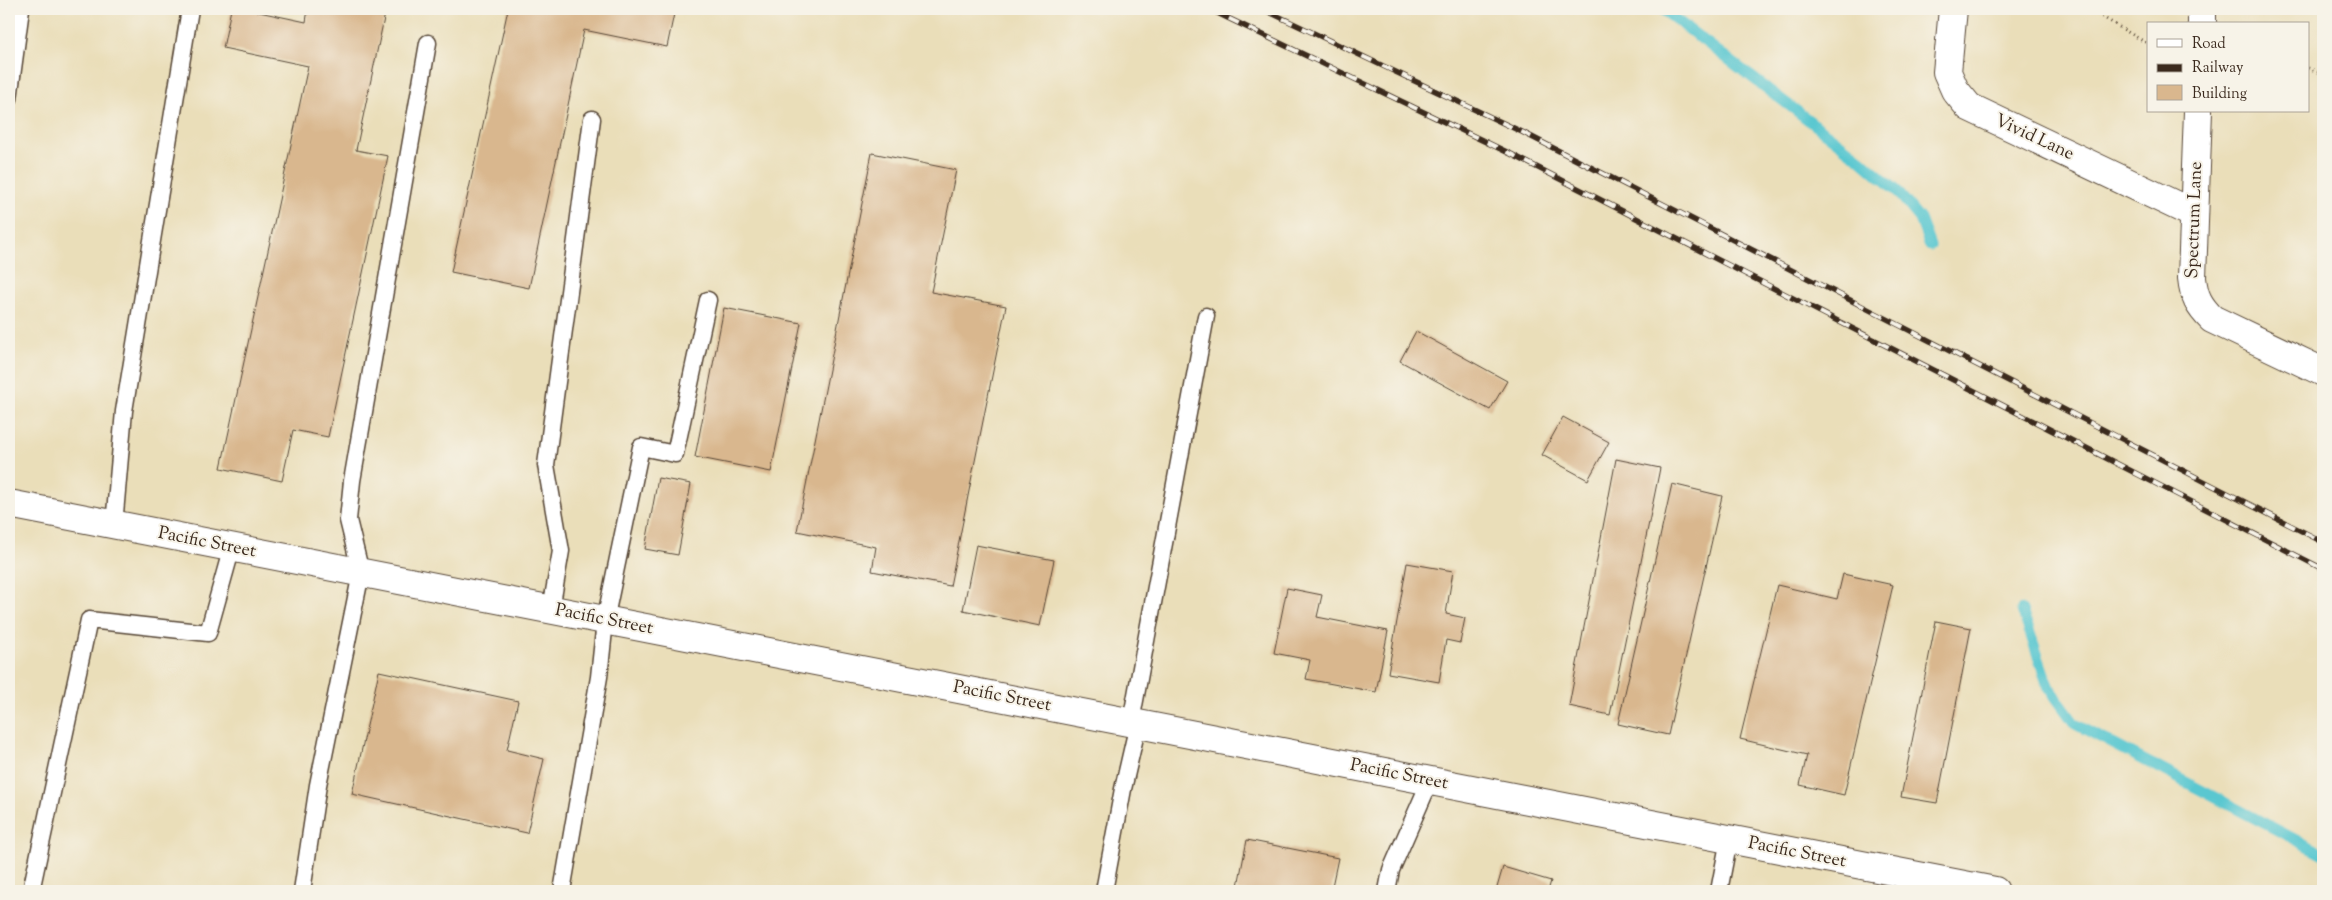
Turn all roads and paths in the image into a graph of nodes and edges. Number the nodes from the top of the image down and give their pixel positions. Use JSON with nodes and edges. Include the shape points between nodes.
{"nodes":[{"id":1,"x":21,"y":9,"type":"edge"},
{"id":2,"x":190,"y":9,"type":"edge"},
{"id":3,"x":1953,"y":9,"type":"edge"},
{"id":4,"x":2089,"y":9,"type":"edge"},
{"id":5,"x":2202,"y":9,"type":"edge"},
{"id":6,"x":2202,"y":22,"type":"edge"},
{"id":7,"x":428,"y":43,"type":"dead end"},
{"id":8,"x":2147,"y":43,"type":"edge"},
{"id":9,"x":2310,"y":69,"type":"edge"},
{"id":10,"x":2323,"y":74,"type":"edge"},
{"id":11,"x":9,"y":98,"type":"edge"},
{"id":12,"x":2198,"y":112,"type":"edge"},
{"id":13,"x":592,"y":119,"type":"dead end"},
{"id":14,"x":2194,"y":214,"type":"junction"},
{"id":15,"x":708,"y":300,"type":"dead end"},
{"id":16,"x":1206,"y":316,"type":"dead end"},
{"id":17,"x":2323,"y":372,"type":"edge"},
{"id":18,"x":9,"y":504,"type":"edge"},
{"id":19,"x":114,"y":525,"type":"junction"},
{"id":20,"x":232,"y":547,"type":"junction"},
{"id":21,"x":361,"y":573,"type":"junction"},
{"id":22,"x":550,"y":609,"type":"junction"},
{"id":23,"x":605,"y":620,"type":"junction"},
{"id":24,"x":1134,"y":723,"type":"junction"},
{"id":25,"x":1430,"y":781,"type":"junction"},
{"id":26,"x":1729,"y":839,"type":"junction"},
{"id":27,"x":31,"y":891,"type":"edge"},
{"id":28,"x":302,"y":891,"type":"edge"},
{"id":29,"x":562,"y":891,"type":"edge"},
{"id":30,"x":1104,"y":891,"type":"edge"},
{"id":31,"x":1387,"y":891,"type":"edge"},
{"id":32,"x":1719,"y":891,"type":"edge"},
{"id":33,"x":1995,"y":891,"type":"edge"}],
"edges":[{"from":1,"to":11,"type":"lane"},
{"from":2,"to":19,"type":"lane","via":[[124,411]]},
{"from":3,"to":14,"type":"street","name":"Vivid Lane","via":[[1947,72],[1955,90],[1969,107]]},
{"from":4,"to":8,"type":"path"},
{"from":5,"to":6,"type":"street"},
{"from":7,"to":21,"type":"lane","via":[[352,481],[348,520]]},
{"from":9,"to":10,"type":"path"},
{"from":12,"to":14,"type":"street","name":"Spectrum Lane"},
{"from":13,"to":22,"type":"lane","via":[[546,465],[561,551]]},
{"from":14,"to":17,"type":"street","name":"Spectrum Lane","via":[[2192,278],[2194,294],[2201,308],[2212,319]]},
{"from":15,"to":23,"type":"lane","via":[[675,454],[641,447]]},
{"from":16,"to":24,"type":"lane"},
{"from":18,"to":19,"type":"street","name":"Pacific Street"},
{"from":19,"to":20,"type":"street","name":"Pacific Street"},
{"from":20,"to":21,"type":"street","name":"Pacific Street"},
{"from":20,"to":27,"type":"lane","via":[[208,633],[89,620]]},
{"from":21,"to":22,"type":"street","name":"Pacific Street"},
{"from":21,"to":28,"type":"lane","via":[[318,784]]},
{"from":22,"to":23,"type":"street","name":"Pacific Street"},
{"from":23,"to":24,"type":"street","name":"Pacific Street"},
{"from":23,"to":29,"type":"lane","via":[[599,677]]},
{"from":24,"to":25,"type":"street","name":"Pacific Street"},
{"from":24,"to":30,"type":"lane"},
{"from":25,"to":26,"type":"street","name":"Pacific Street"},
{"from":25,"to":31,"type":"lane","via":[[1391,870]]},
{"from":26,"to":32,"type":"lane"},
{"from":26,"to":33,"type":"street","name":"Pacific Street"}]}
